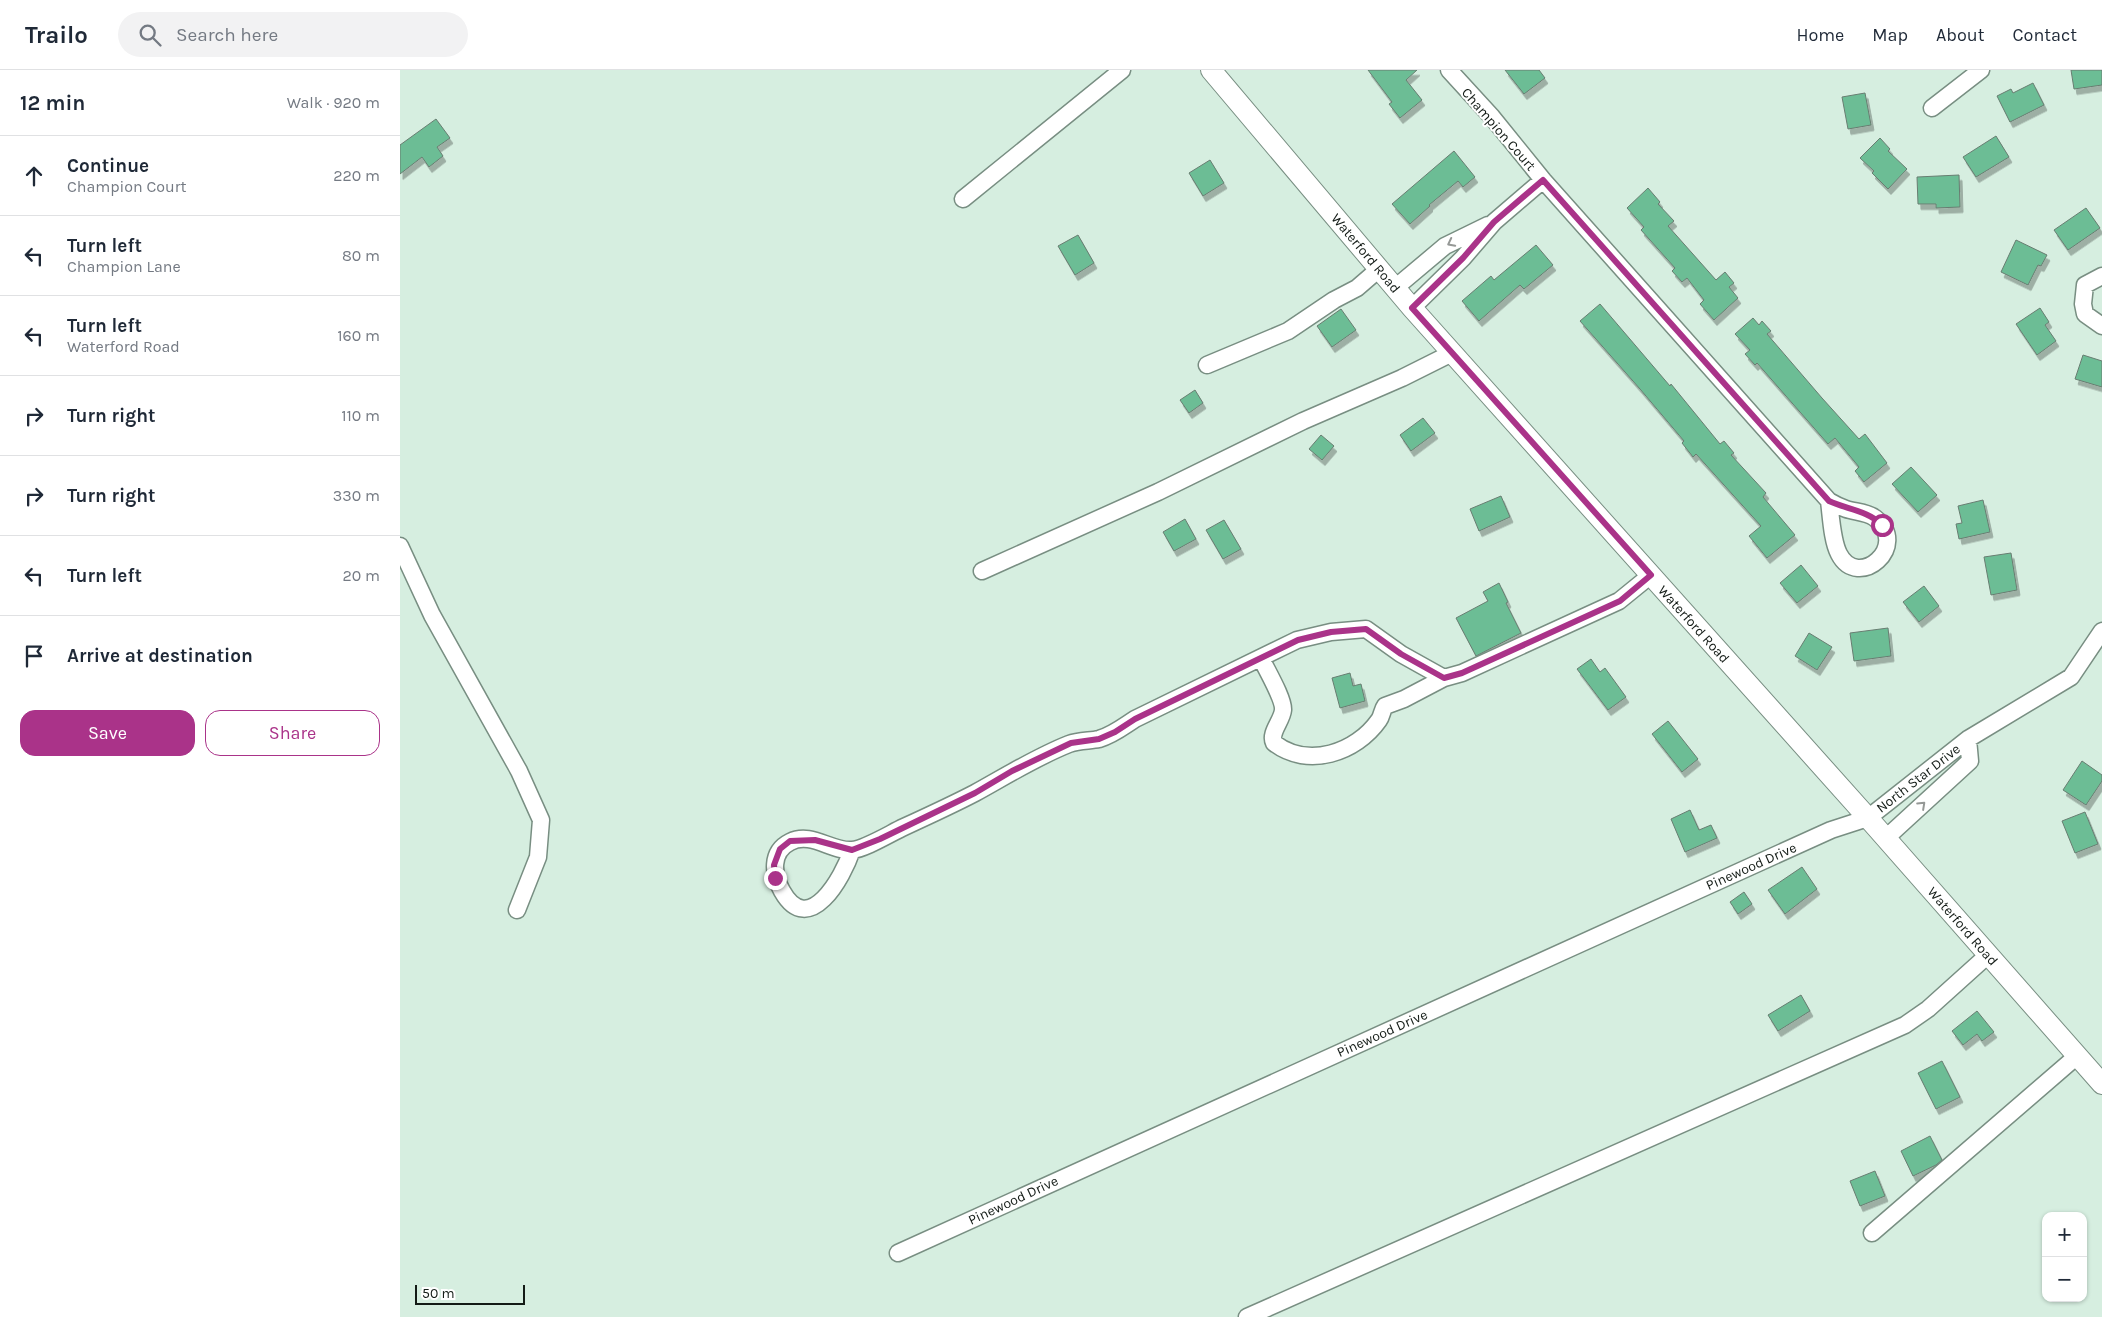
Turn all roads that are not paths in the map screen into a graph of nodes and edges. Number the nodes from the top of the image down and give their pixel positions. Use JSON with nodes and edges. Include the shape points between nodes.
{"nodes":[{"id":1,"x":1122,"y":70,"type":"edge"},
{"id":2,"x":1211,"y":70,"type":"edge"},
{"id":3,"x":1449,"y":70,"type":"edge"},
{"id":4,"x":1980,"y":70,"type":"edge"},
{"id":5,"x":1932,"y":108,"type":"dead end"},
{"id":6,"x":1543,"y":180,"type":"junction"},
{"id":7,"x":963,"y":199,"type":"dead end"},
{"id":8,"x":1494,"y":222,"type":"junction"},
{"id":9,"x":1379,"y":269,"type":"junction"},
{"id":10,"x":2102,"y":276,"type":"edge"},
{"id":11,"x":1395,"y":288,"type":"junction"},
{"id":12,"x":1412,"y":308,"type":"junction"},
{"id":13,"x":2102,"y":326,"type":"edge"},
{"id":14,"x":1452,"y":353,"type":"junction"},
{"id":15,"x":1206,"y":365,"type":"dead end"},
{"id":16,"x":1829,"y":501,"type":"dead end"},
{"id":17,"x":400,"y":546,"type":"edge"},
{"id":18,"x":982,"y":571,"type":"dead end"},
{"id":19,"x":1651,"y":575,"type":"junction"},
{"id":20,"x":2102,"y":631,"type":"edge"},
{"id":21,"x":1261,"y":658,"type":"junction"},
{"id":22,"x":1444,"y":678,"type":"junction"},
{"id":23,"x":1968,"y":739,"type":"junction"},
{"id":24,"x":1868,"y":818,"type":"junction"},
{"id":25,"x":1886,"y":838,"type":"junction"},
{"id":26,"x":852,"y":850,"type":"junction"},
{"id":27,"x":518,"y":910,"type":"dead end"},
{"id":28,"x":1988,"y":955,"type":"junction"},
{"id":29,"x":2077,"y":1056,"type":"junction"},
{"id":30,"x":2102,"y":1084,"type":"edge"},
{"id":31,"x":1872,"y":1233,"type":"dead end"},
{"id":32,"x":898,"y":1253,"type":"dead end"},
{"id":33,"x":1247,"y":1317,"type":"edge"}],
"edges":[{"from":1,"to":7,"type":"street"},
{"from":2,"to":9,"type":"main road","name":"Waterford Road"},
{"from":3,"to":6,"type":"street","name":"Champion Court"},
{"from":4,"to":5,"type":"street"},
{"from":6,"to":8,"type":"street"},
{"from":6,"to":16,"type":"street","name":"Champion Court"},
{"from":8,"to":11,"type":"street","one_way":true,"via":[[1444,246]]},
{"from":8,"to":12,"type":"street"},
{"from":9,"to":11,"type":"main road","name":"Waterford Road"},
{"from":9,"to":15,"type":"street","via":[[1357,288],[1288,331]]},
{"from":10,"to":13,"type":"street","via":[[2085,285],[2083,304],[2085,314]]},
{"from":11,"to":12,"type":"main road","name":"Waterford Road"},
{"from":12,"to":14,"type":"main road","name":"Waterford Road"},
{"from":14,"to":18,"type":"street"},
{"from":14,"to":19,"type":"main road","name":"Waterford Road"},
{"from":17,"to":27,"type":"street","via":[[432,616],[519,771],[541,820],[538,857]]},
{"from":19,"to":22,"type":"street","via":[[1620,601],[1462,673]]},
{"from":19,"to":24,"type":"main road","name":"Waterford Road"},
{"from":20,"to":23,"type":"street","name":"North Star Drive","via":[[2071,677]]},
{"from":21,"to":22,"type":"street","via":[[1298,640],[1331,632],[1366,629],[1401,654]]},
{"from":21,"to":22,"type":"street","via":[[1284,706],[1282,719],[1273,734],[1274,744],[1293,754],[1310,757],[1350,746],[1381,718],[1384,706]]},
{"from":21,"to":26,"type":"street","via":[[1144,714],[1115,732],[1099,739],[1071,743],[975,793]]},
{"from":23,"to":24,"type":"street","name":"North Star Drive"},
{"from":25,"to":23,"type":"street","name":"North Star Drive","one_way":true,"via":[[1970,761]]},
{"from":24,"to":25,"type":"main road","name":"Waterford Road"},
{"from":24,"to":32,"type":"street","name":"Pinewood Drive","via":[[1832,830]]},
{"from":25,"to":28,"type":"main road","name":"Waterford Road"},
{"from":26,"to":26,"type":"street","via":[[815,840],[790,841],[780,849],[774,865],[775,878],[789,903],[802,909],[826,899]]},
{"from":28,"to":29,"type":"main road","name":"Waterford Road"},
{"from":28,"to":33,"type":"street","via":[[1928,1009],[1905,1024]]},
{"from":29,"to":30,"type":"main road","name":"Waterford Road"},
{"from":29,"to":31,"type":"street"}]}
